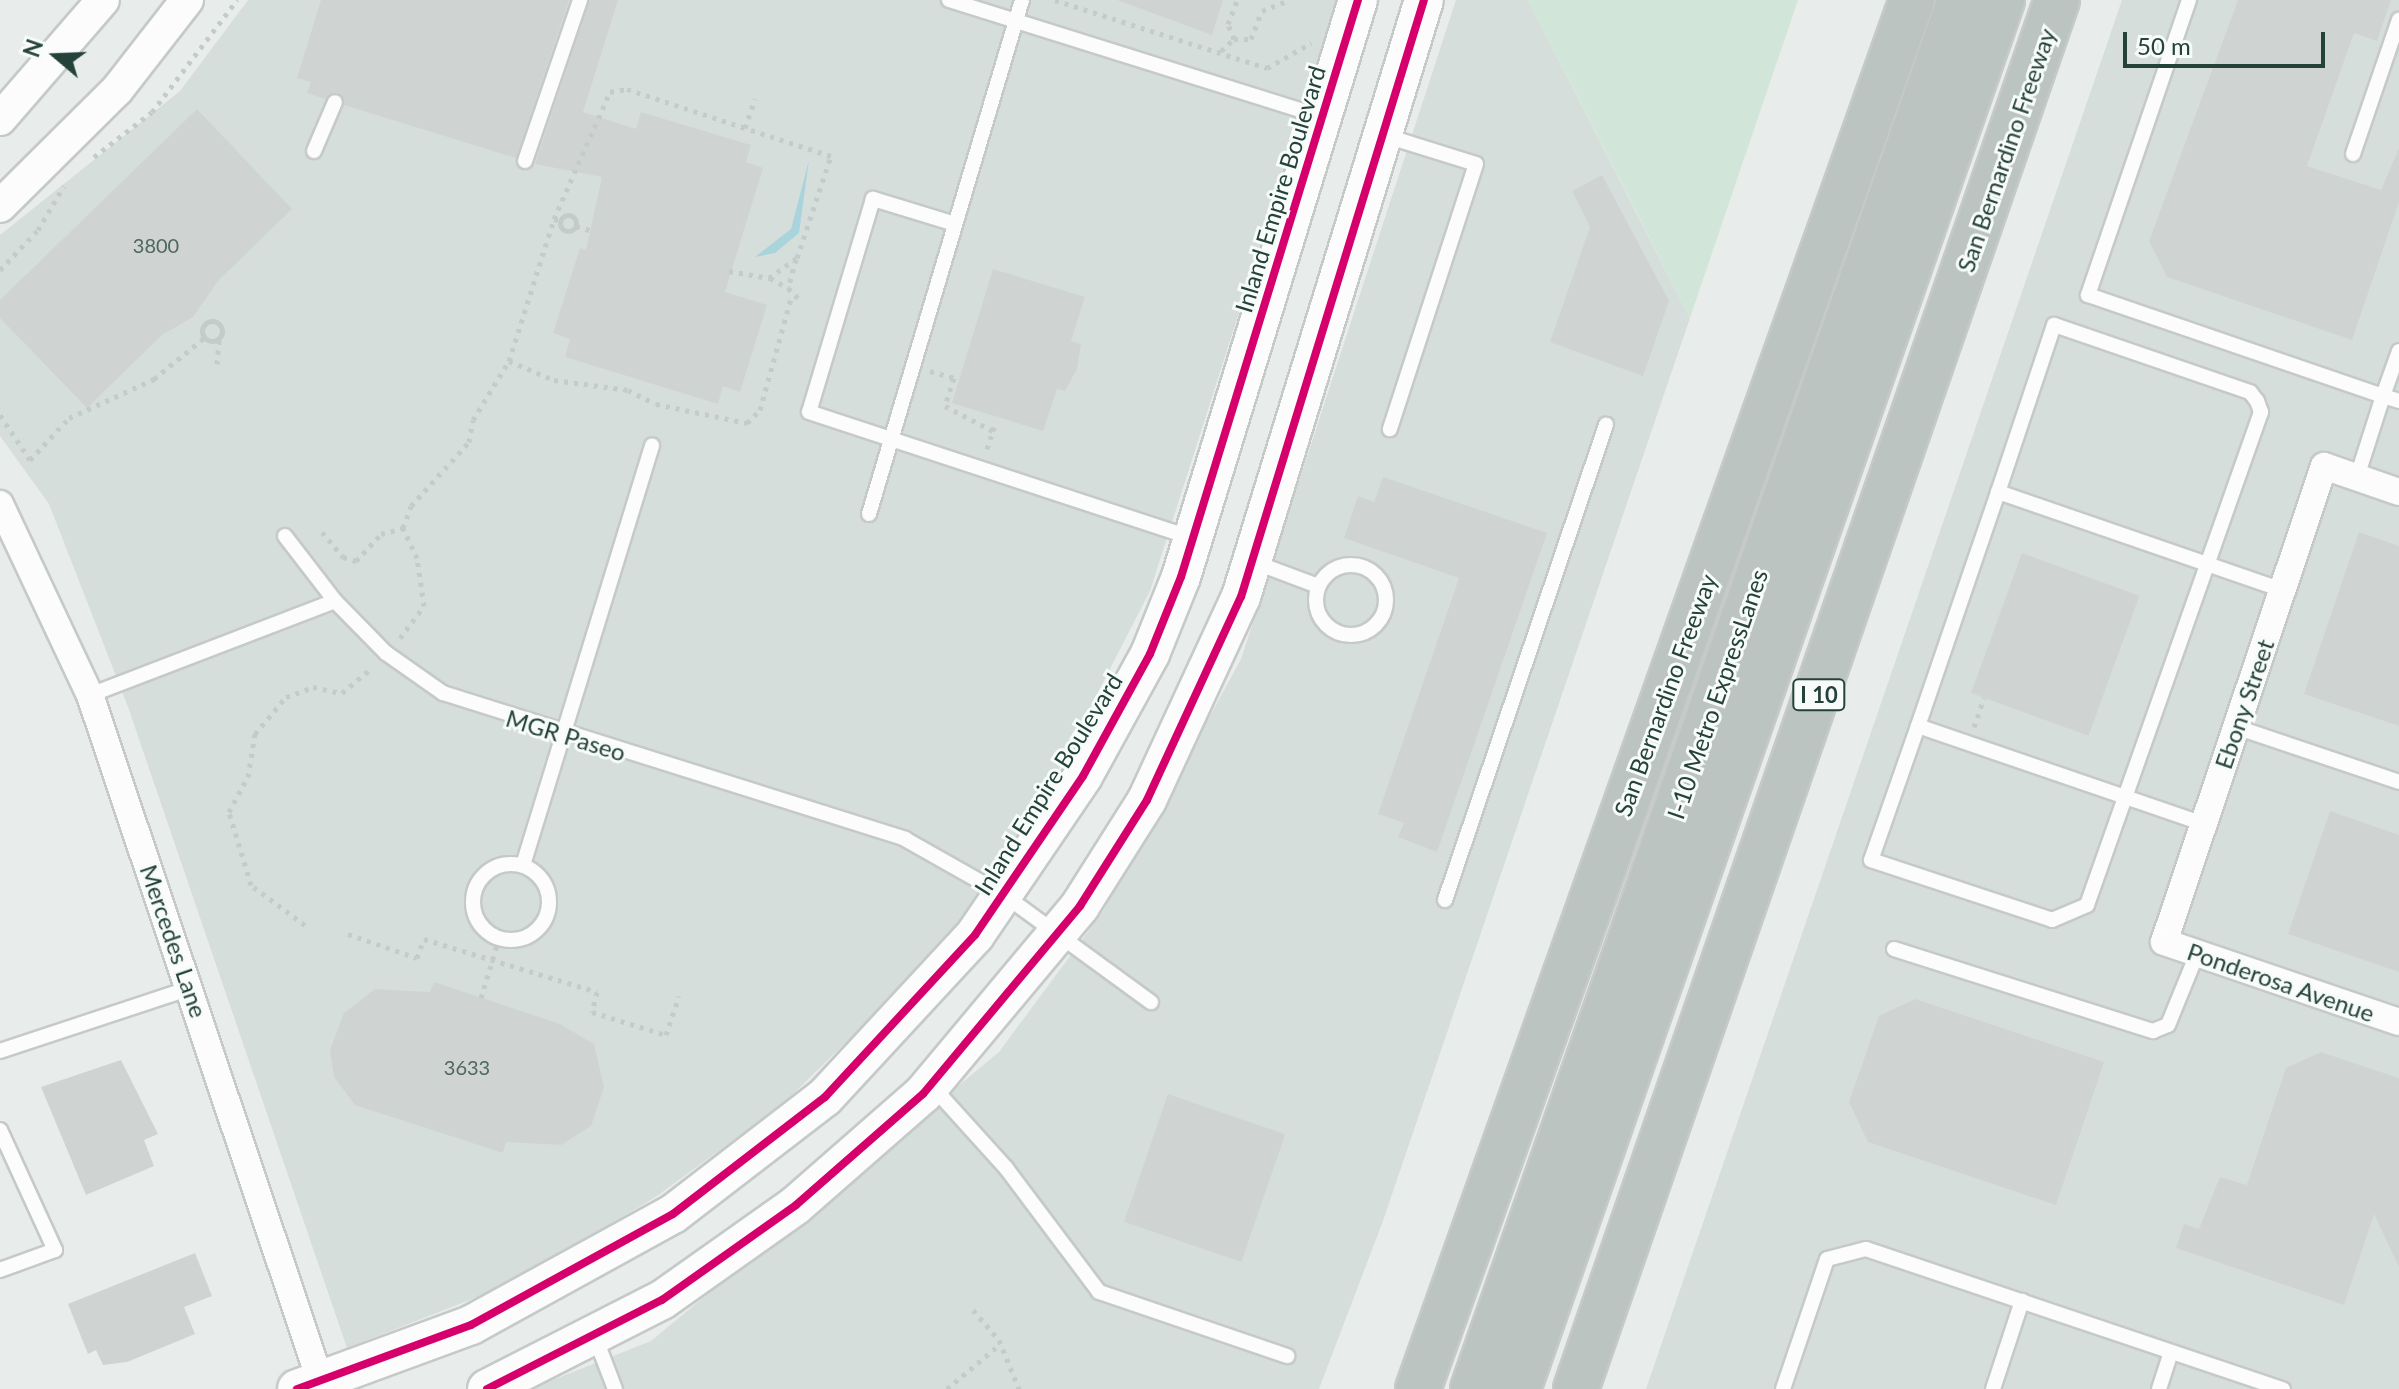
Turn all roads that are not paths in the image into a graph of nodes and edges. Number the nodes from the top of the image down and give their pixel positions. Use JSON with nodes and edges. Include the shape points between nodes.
{"nodes":[{"id":1,"x":103,"y":0,"type":"edge"},
{"id":2,"x":187,"y":0,"type":"edge"},
{"id":3,"x":580,"y":0,"type":"edge"},
{"id":4,"x":949,"y":0,"type":"edge"},
{"id":5,"x":1022,"y":0,"type":"edge"},
{"id":6,"x":1358,"y":0,"type":"edge"},
{"id":7,"x":1424,"y":0,"type":"edge"},
{"id":8,"x":1912,"y":0,"type":"edge"},
{"id":9,"x":1960,"y":0,"type":"edge"},
{"id":10,"x":2002,"y":0,"type":"edge"},
{"id":11,"x":2057,"y":0,"type":"edge"},
{"id":12,"x":2189,"y":0,"type":"edge"},
{"id":13,"x":2399,"y":20,"type":"edge"},
{"id":14,"x":1015,"y":21,"type":"junction"},
{"id":15,"x":335,"y":102,"type":"dead end"},
{"id":16,"x":1323,"y":117,"type":"junction"},
{"id":17,"x":0,"y":119,"type":"edge"},
{"id":18,"x":1382,"y":135,"type":"junction"},
{"id":19,"x":314,"y":151,"type":"dead end"},
{"id":20,"x":2353,"y":154,"type":"dead end"},
{"id":21,"x":525,"y":161,"type":"dead end"},
{"id":22,"x":0,"y":206,"type":"edge"},
{"id":23,"x":955,"y":224,"type":"junction"},
{"id":24,"x":2399,"y":351,"type":"edge"},
{"id":25,"x":2383,"y":396,"type":"junction"},
{"id":26,"x":2399,"y":401,"type":"edge"},
{"id":27,"x":1606,"y":425,"type":"dead end"},
{"id":28,"x":1390,"y":429,"type":"dead end"},
{"id":29,"x":892,"y":438,"type":"junction"},
{"id":30,"x":652,"y":445,"type":"dead end"},
{"id":31,"x":2357,"y":477,"type":"junction"},
{"id":32,"x":1998,"y":492,"type":"junction"},
{"id":33,"x":2399,"y":492,"type":"edge"},
{"id":34,"x":0,"y":504,"type":"edge"},
{"id":35,"x":869,"y":514,"type":"dead end"},
{"id":36,"x":285,"y":536,"type":"dead end"},
{"id":37,"x":1193,"y":538,"type":"junction"},
{"id":38,"x":1253,"y":562,"type":"junction"},
{"id":39,"x":2206,"y":563,"type":"junction"},
{"id":40,"x":1318,"y":586,"type":"junction"},
{"id":41,"x":2283,"y":590,"type":"junction"},
{"id":42,"x":335,"y":601,"type":"junction"},
{"id":43,"x":90,"y":695,"type":"junction"},
{"id":44,"x":1918,"y":726,"type":"junction"},
{"id":45,"x":2236,"y":727,"type":"junction"},
{"id":46,"x":564,"y":735,"type":"junction"},
{"id":47,"x":2399,"y":782,"type":"edge"},
{"id":48,"x":2125,"y":797,"type":"junction"},
{"id":49,"x":2204,"y":824,"type":"junction"},
{"id":50,"x":523,"y":865,"type":"junction"},
{"id":51,"x":1004,"y":895,"type":"junction"},
{"id":52,"x":1445,"y":900,"type":"dead end"},
{"id":53,"x":1058,"y":935,"type":"junction"},
{"id":54,"x":2164,"y":942,"type":"joint"},
{"id":55,"x":1894,"y":949,"type":"dead end"},
{"id":56,"x":2197,"y":954,"type":"junction"},
{"id":57,"x":190,"y":988,"type":"junction"},
{"id":58,"x":1151,"y":1002,"type":"dead end"},
{"id":59,"x":2399,"y":1022,"type":"edge"},
{"id":60,"x":0,"y":1051,"type":"edge"},
{"id":61,"x":931,"y":1085,"type":"junction"},
{"id":62,"x":0,"y":1130,"type":"edge"},
{"id":63,"x":0,"y":1270,"type":"edge"},
{"id":64,"x":2022,"y":1301,"type":"junction"},
{"id":65,"x":595,"y":1336,"type":"junction"},
{"id":66,"x":2171,"y":1352,"type":"junction"},
{"id":67,"x":1287,"y":1356,"type":"dead end"},
{"id":68,"x":313,"y":1387,"type":"edge"},
{"id":69,"x":487,"y":1389,"type":"edge"},
{"id":70,"x":615,"y":1389,"type":"edge"},
{"id":71,"x":1418,"y":1389,"type":"edge"},
{"id":72,"x":1473,"y":1389,"type":"edge"},
{"id":73,"x":1518,"y":1389,"type":"edge"},
{"id":74,"x":1576,"y":1389,"type":"edge"},
{"id":75,"x":1783,"y":1389,"type":"edge"},
{"id":76,"x":1993,"y":1389,"type":"edge"},
{"id":77,"x":2159,"y":1389,"type":"edge"},
{"id":78,"x":2283,"y":1389,"type":"edge"}],
"edges":[{"from":1,"to":17,"type":"street"},
{"from":2,"to":22,"type":"street","via":[[117,90]]},
{"from":3,"to":21,"type":"lane"},
{"from":4,"to":14,"type":"lane"},
{"from":5,"to":14,"type":"lane"},
{"from":6,"to":16,"type":"main road","name":"Inland Empire Boulevard"},
{"from":7,"to":18,"type":"main road"},
{"from":8,"to":71,"type":"highway","name":"San Bernardino Freeway"},
{"from":9,"to":72,"type":"highway","name":"I-10 Metro ExpressLanes"},
{"from":10,"to":73,"type":"highway","name":"I-10 Metro ExpressLanes"},
{"from":11,"to":74,"type":"highway","name":"San Bernardino Freeway","number":"I 10"},
{"from":12,"to":25,"type":"lane","via":[[2088,295]]},
{"from":13,"to":20,"type":"lane"},
{"from":14,"to":16,"type":"lane"},
{"from":14,"to":23,"type":"lane"},
{"from":15,"to":19,"type":"lane"},
{"from":16,"to":18,"type":"main road"},
{"from":16,"to":37,"type":"main road","name":"Inland Empire Boulevard"},
{"from":18,"to":28,"type":"lane","via":[[1476,164]]},
{"from":18,"to":38,"type":"main road"},
{"from":23,"to":29,"type":"lane"},
{"from":23,"to":29,"type":"lane","via":[[873,199],[809,412]]},
{"from":24,"to":25,"type":"lane"},
{"from":25,"to":26,"type":"lane"},
{"from":25,"to":31,"type":"lane"},
{"from":27,"to":52,"type":"lane"},
{"from":29,"to":35,"type":"lane"},
{"from":29,"to":37,"type":"lane"},
{"from":30,"to":46,"type":"lane"},
{"from":31,"to":33,"type":"street"},
{"from":31,"to":41,"type":"street","name":"Ebony Street","via":[[2324,466]]},
{"from":32,"to":39,"type":"lane"},
{"from":32,"to":39,"type":"lane","via":[[2054,325],[2250,392],[2261,412]]},
{"from":32,"to":44,"type":"lane"},
{"from":34,"to":43,"type":"street","name":"Mercedes Lane"},
{"from":36,"to":42,"type":"lane","name":"MGR Paseo"},
{"from":37,"to":51,"type":"main road","name":"Inland Empire Boulevard","via":[[1150,654],[1111,730]]},
{"from":38,"to":40,"type":"lane"},
{"from":38,"to":53,"type":"main road","via":[[1147,800]]},
{"from":39,"to":41,"type":"lane"},
{"from":39,"to":48,"type":"lane"},
{"from":40,"to":40,"type":"lane","via":[[1316,607],[1335,631],[1357,634],[1382,615],[1382,583],[1365,568],[1333,569]]},
{"from":41,"to":45,"type":"street","name":"Ebony Street"},
{"from":42,"to":43,"type":"lane"},
{"from":42,"to":46,"type":"lane","name":"MGR Paseo","via":[[386,653],[443,693]]},
{"from":43,"to":57,"type":"street","name":"Mercedes Lane"},
{"from":44,"to":48,"type":"lane"},
{"from":44,"to":48,"type":"lane","via":[[1871,860],[2052,920],[2087,905]]},
{"from":45,"to":47,"type":"lane"},
{"from":45,"to":49,"type":"street","name":"Ebony Street"},
{"from":46,"to":50,"type":"lane"},
{"from":46,"to":51,"type":"lane","name":"MGR Paseo","via":[[905,839]]},
{"from":48,"to":49,"type":"lane"},
{"from":49,"to":54,"type":"street","name":"Ebony Street"},
{"from":50,"to":50,"type":"lane","via":[[486,873],[473,896],[478,922],[499,938],[533,933],[548,914],[548,890]]},
{"from":51,"to":53,"type":"lane","name":"MGR Paseo"},
{"from":51,"to":68,"type":"main road","name":"Inland Empire Boulevard","via":[[915,1006],[825,1097],[673,1214],[471,1325]]},
{"from":53,"to":58,"type":"lane","name":"MGR Paseo"},
{"from":53,"to":61,"type":"main road"},
{"from":54,"to":56,"type":"street","name":"Ponderosa Avenue"},
{"from":55,"to":56,"type":"lane","via":[[2153,1031],[2168,1025]]},
{"from":56,"to":59,"type":"street","name":"Ponderosa Avenue"},
{"from":57,"to":60,"type":"lane"},
{"from":57,"to":68,"type":"street","name":"Mercedes Lane"},
{"from":61,"to":65,"type":"main road","via":[[796,1205],[662,1300]]},
{"from":61,"to":67,"type":"lane","via":[[1006,1168],[1099,1292]]},
{"from":62,"to":63,"type":"lane","via":[[55,1250]]},
{"from":64,"to":66,"type":"lane"},
{"from":64,"to":75,"type":"lane","via":[[1866,1249],[1844,1252],[1827,1259]]},
{"from":64,"to":76,"type":"lane"},
{"from":65,"to":69,"type":"main road"},
{"from":65,"to":70,"type":"lane"},
{"from":66,"to":77,"type":"lane"},
{"from":66,"to":78,"type":"lane"}]}
